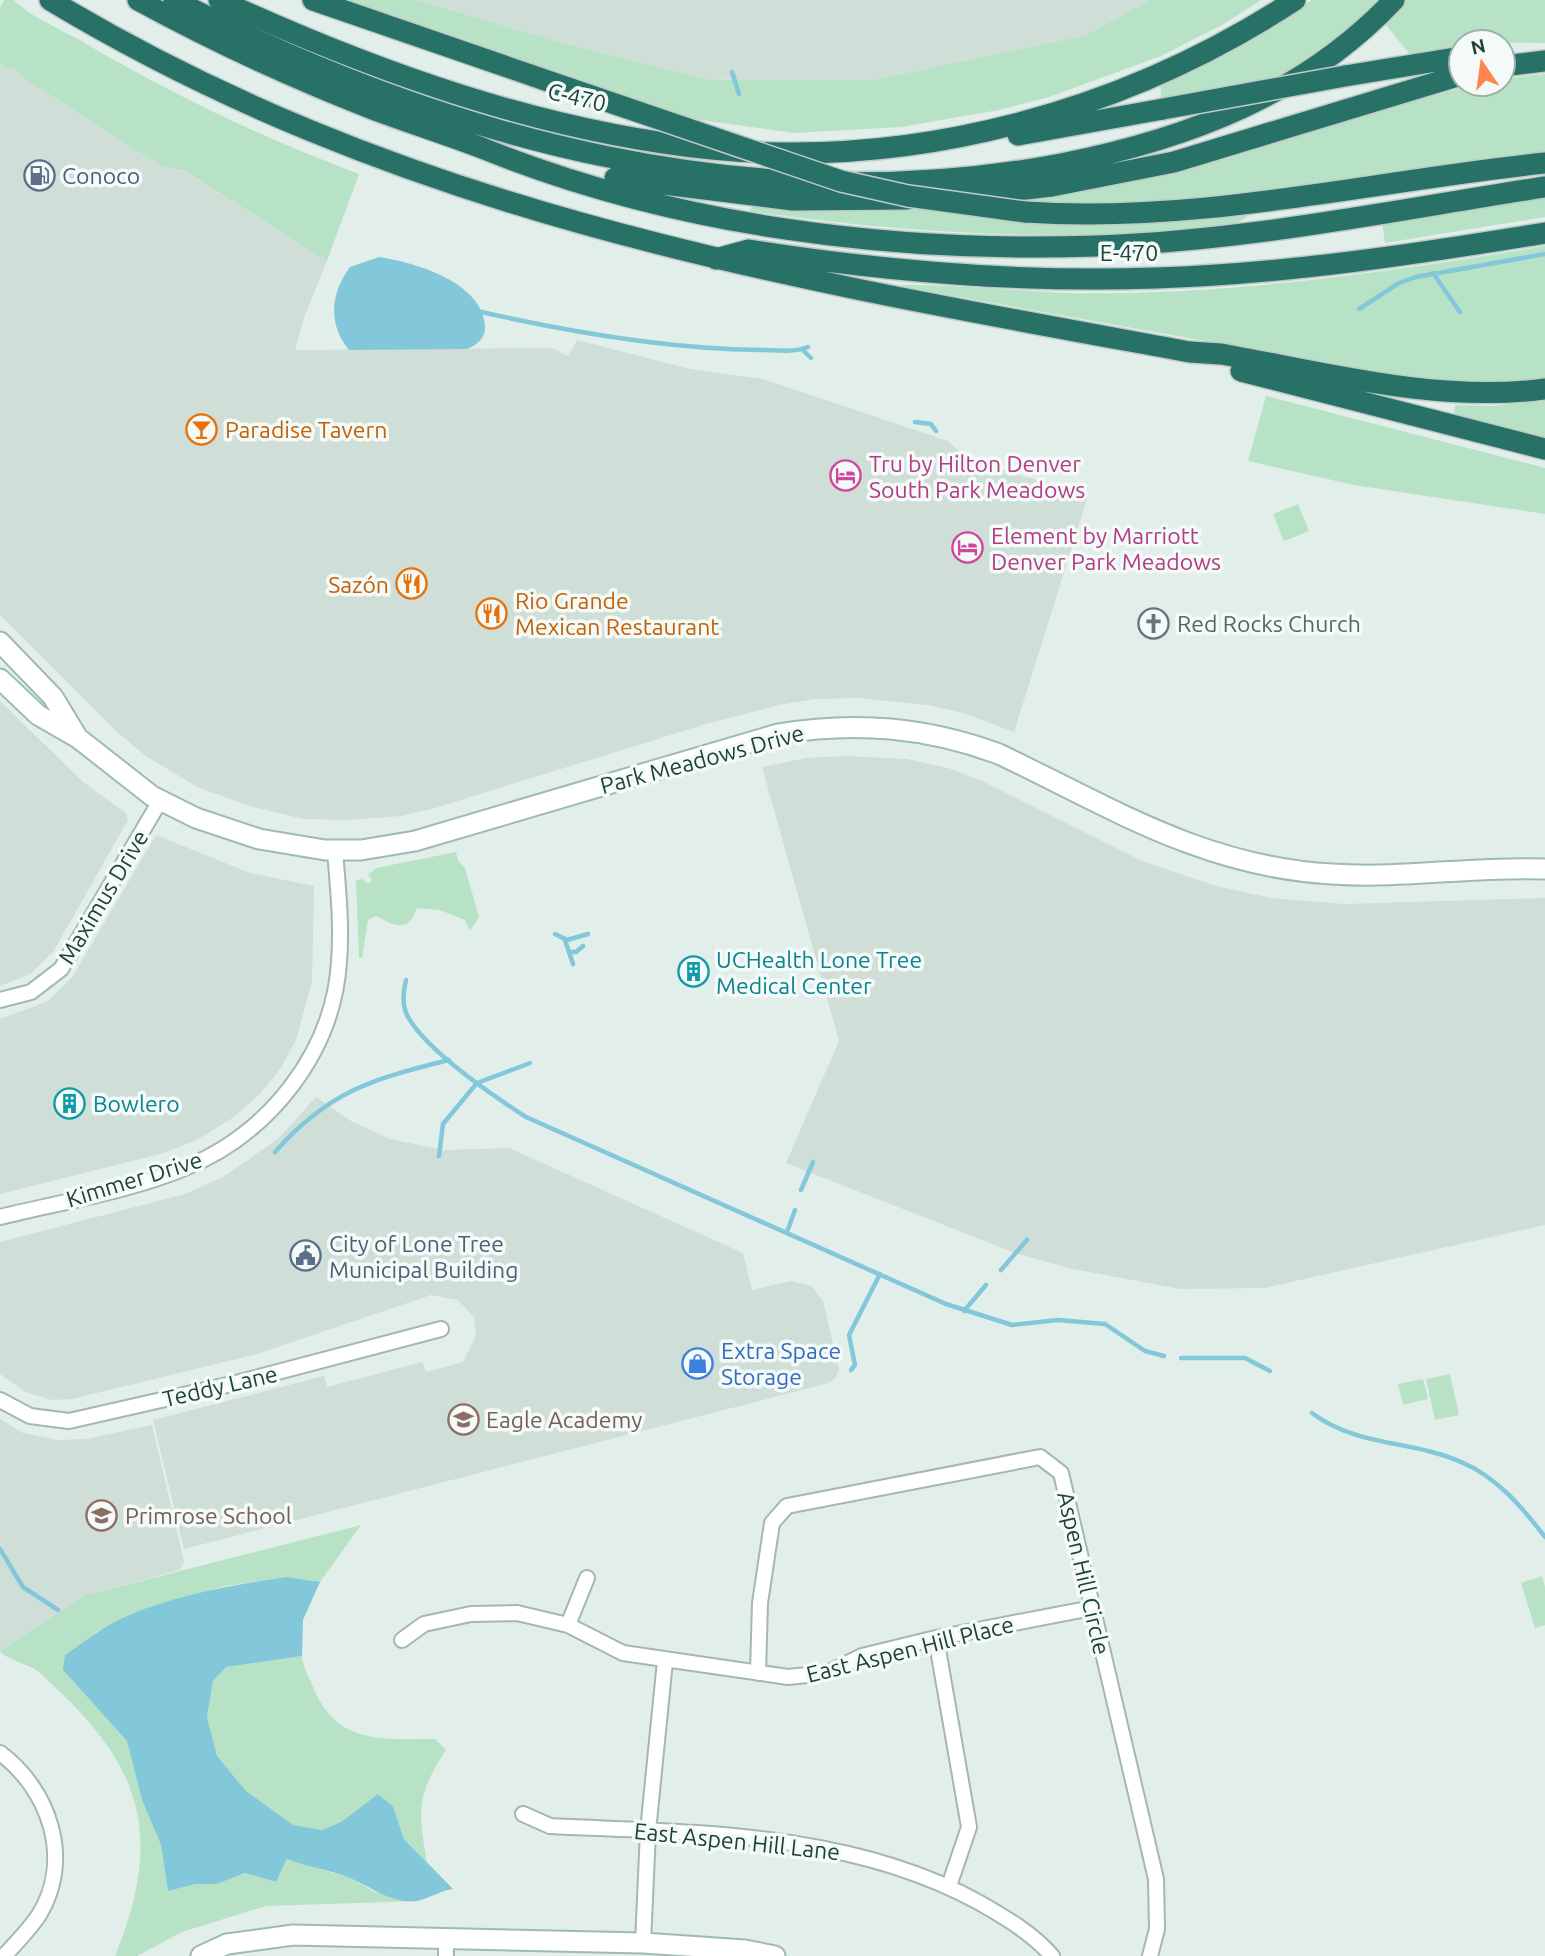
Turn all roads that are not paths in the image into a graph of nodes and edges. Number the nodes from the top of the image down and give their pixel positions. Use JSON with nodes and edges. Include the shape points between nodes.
{"nodes":[{"id":1,"x":50,"y":0,"type":"edge"},
{"id":2,"x":138,"y":0,"type":"edge"},
{"id":3,"x":174,"y":0,"type":"edge"},
{"id":4,"x":219,"y":0,"type":"edge"},
{"id":5,"x":313,"y":0,"type":"edge"},
{"id":6,"x":1295,"y":0,"type":"edge"},
{"id":7,"x":1394,"y":0,"type":"edge"},
{"id":8,"x":1545,"y":52,"type":"edge"},
{"id":9,"x":1517,"y":53,"type":"edge"},
{"id":10,"x":1447,"y":59,"type":"edge"},
{"id":11,"x":1545,"y":61,"type":"edge"},
{"id":12,"x":1517,"y":64,"type":"edge"},
{"id":13,"x":1447,"y":79,"type":"edge"},
{"id":14,"x":940,"y":142,"type":"junction"},
{"id":15,"x":486,"y":150,"type":"junction"},
{"id":16,"x":1545,"y":163,"type":"edge"},
{"id":17,"x":1545,"y":187,"type":"edge"},
{"id":18,"x":1545,"y":233,"type":"edge"},
{"id":19,"x":714,"y":260,"type":"junction"},
{"id":20,"x":1190,"y":352,"type":"junction"},
{"id":21,"x":1545,"y":388,"type":"edge"},
{"id":22,"x":1545,"y":449,"type":"edge"},
{"id":23,"x":0,"y":642,"type":"edge"},
{"id":24,"x":0,"y":660,"type":"edge"},
{"id":25,"x":0,"y":679,"type":"edge"},
{"id":26,"x":53,"y":697,"type":"junction"},
{"id":27,"x":78,"y":738,"type":"junction"},
{"id":28,"x":160,"y":800,"type":"junction"},
{"id":29,"x":335,"y":851,"type":"junction"},
{"id":30,"x":1545,"y":869,"type":"edge"},
{"id":31,"x":0,"y":1000,"type":"edge"},
{"id":32,"x":0,"y":1217,"type":"edge"},
{"id":33,"x":441,"y":1329,"type":"dead end"},
{"id":34,"x":0,"y":1400,"type":"edge"},
{"id":35,"x":587,"y":1578,"type":"dead end"},
{"id":36,"x":1092,"y":1608,"type":"junction"},
{"id":37,"x":568,"y":1625,"type":"junction"},
{"id":38,"x":936,"y":1638,"type":"junction"},
{"id":39,"x":402,"y":1640,"type":"dead end"},
{"id":40,"x":665,"y":1661,"type":"junction"},
{"id":41,"x":758,"y":1673,"type":"junction"},
{"id":42,"x":0,"y":1753,"type":"edge"},
{"id":43,"x":523,"y":1814,"type":"dead end"},
{"id":44,"x":648,"y":1831,"type":"junction"},
{"id":45,"x":949,"y":1886,"type":"junction"},
{"id":46,"x":643,"y":1943,"type":"junction"},
{"id":47,"x":446,"y":1947,"type":"edge"},
{"id":48,"x":4,"y":1956,"type":"edge"},
{"id":49,"x":201,"y":1956,"type":"edge"},
{"id":50,"x":775,"y":1956,"type":"edge"},
{"id":51,"x":1052,"y":1956,"type":"edge"},
{"id":52,"x":1150,"y":1956,"type":"edge"}],
"edges":[{"from":1,"to":19,"type":"highway","via":[[197,80],[368,156],[493,199]]},
{"from":2,"to":15,"type":"highway","via":[[317,86]]},
{"from":3,"to":7,"type":"highway","via":[[365,86],[532,142],[706,175],[867,183],[1047,166],[1183,134],[1241,111],[1302,77],[1352,41]]},
{"from":4,"to":14,"type":"highway","name":"C-470","via":[[336,50],[461,93],[657,141],[802,153]]},
{"from":5,"to":16,"type":"highway","bridge":true,"via":[[817,174],[947,202],[1048,214],[1195,211]]},
{"from":6,"to":14,"type":"highway","via":[[1211,49],[1120,90]]},
{"from":8,"to":9,"type":"highway"},
{"from":10,"to":14,"type":"highway","bridge":true,"via":[[968,144]]},
{"from":11,"to":12,"type":"highway"},
{"from":13,"to":15,"type":"highway","via":[[1174,162],[1052,186],[945,198],[831,201],[729,194],[619,179]]},
{"from":15,"to":17,"type":"highway","via":[[561,177],[740,219],[872,239],[981,246],[1097,246],[1198,239]]},
{"from":18,"to":19,"type":"highway","name":"E-470","via":[[1356,261],[1156,278],[966,275],[749,250]]},
{"from":19,"to":20,"type":"highway"},
{"from":20,"to":21,"type":"highway","via":[[1440,391],[1497,393]]},
{"from":20,"to":22,"type":"highway","via":[[1215,365]]},
{"from":23,"to":26,"type":"main road","name":"Park Meadows Drive"},
{"from":24,"to":26,"type":"main road","via":[[35,694]]},
{"from":25,"to":27,"type":"main road","name":"Park Meadows Drive","via":[[38,715]]},
{"from":26,"to":27,"type":"main road","name":"Park Meadows Drive"},
{"from":27,"to":28,"type":"main road","name":"Park Meadows Drive"},
{"from":28,"to":29,"type":"main road","name":"Park Meadows Drive","via":[[196,818],[259,839]]},
{"from":28,"to":31,"type":"street","name":"Maximus Drive","via":[[61,970],[31,992]]},
{"from":29,"to":30,"type":"main road","name":"Park Meadows Drive","via":[[447,833],[778,734],[867,725],[920,731],[972,744],[1171,839],[1271,867],[1364,876]]},
{"from":29,"to":32,"type":"street","name":"Kimmer Drive","via":[[340,912],[338,975],[307,1063],[268,1116],[213,1155],[184,1169]]},
{"from":33,"to":34,"type":"street","name":"Teddy Lane","via":[[69,1421],[30,1416]]},
{"from":35,"to":37,"type":"street"},
{"from":36,"to":38,"type":"street","name":"East Aspen Hill Place"},
{"from":36,"to":41,"type":"street","name":"Aspen Hill Circle","via":[[1061,1473],[1041,1457],[787,1506],[772,1523],[760,1603]]},
{"from":36,"to":52,"type":"street","name":"Aspen Hill Circle","via":[[1156,1879],[1157,1930]]},
{"from":37,"to":39,"type":"street","name":"East Aspen Hill Place","via":[[517,1613],[471,1614],[424,1624]]},
{"from":37,"to":40,"type":"street","name":"East Aspen Hill Place","via":[[623,1653]]},
{"from":38,"to":41,"type":"street","name":"East Aspen Hill Place","via":[[862,1656],[827,1673],[788,1677]]},
{"from":38,"to":45,"type":"street","via":[[969,1827]]},
{"from":40,"to":41,"type":"street","name":"East Aspen Hill Place"},
{"from":40,"to":44,"type":"street"},
{"from":42,"to":48,"type":"street","via":[[38,1796],[51,1821],[56,1855],[55,1877],[40,1912]]},
{"from":43,"to":44,"type":"street","name":"East Aspen Hill Lane","via":[[550,1826]]},
{"from":44,"to":45,"type":"street","name":"East Aspen Hill Lane","via":[[740,1837],[852,1853]]},
{"from":44,"to":46,"type":"street"},
{"from":45,"to":51,"type":"street","name":"East Aspen Hill Lane","via":[[1007,1918]]},
{"from":46,"to":47,"type":"main road"},
{"from":46,"to":50,"type":"main road"},
{"from":47,"to":49,"type":"main road","via":[[293,1935],[227,1944]]}]}
